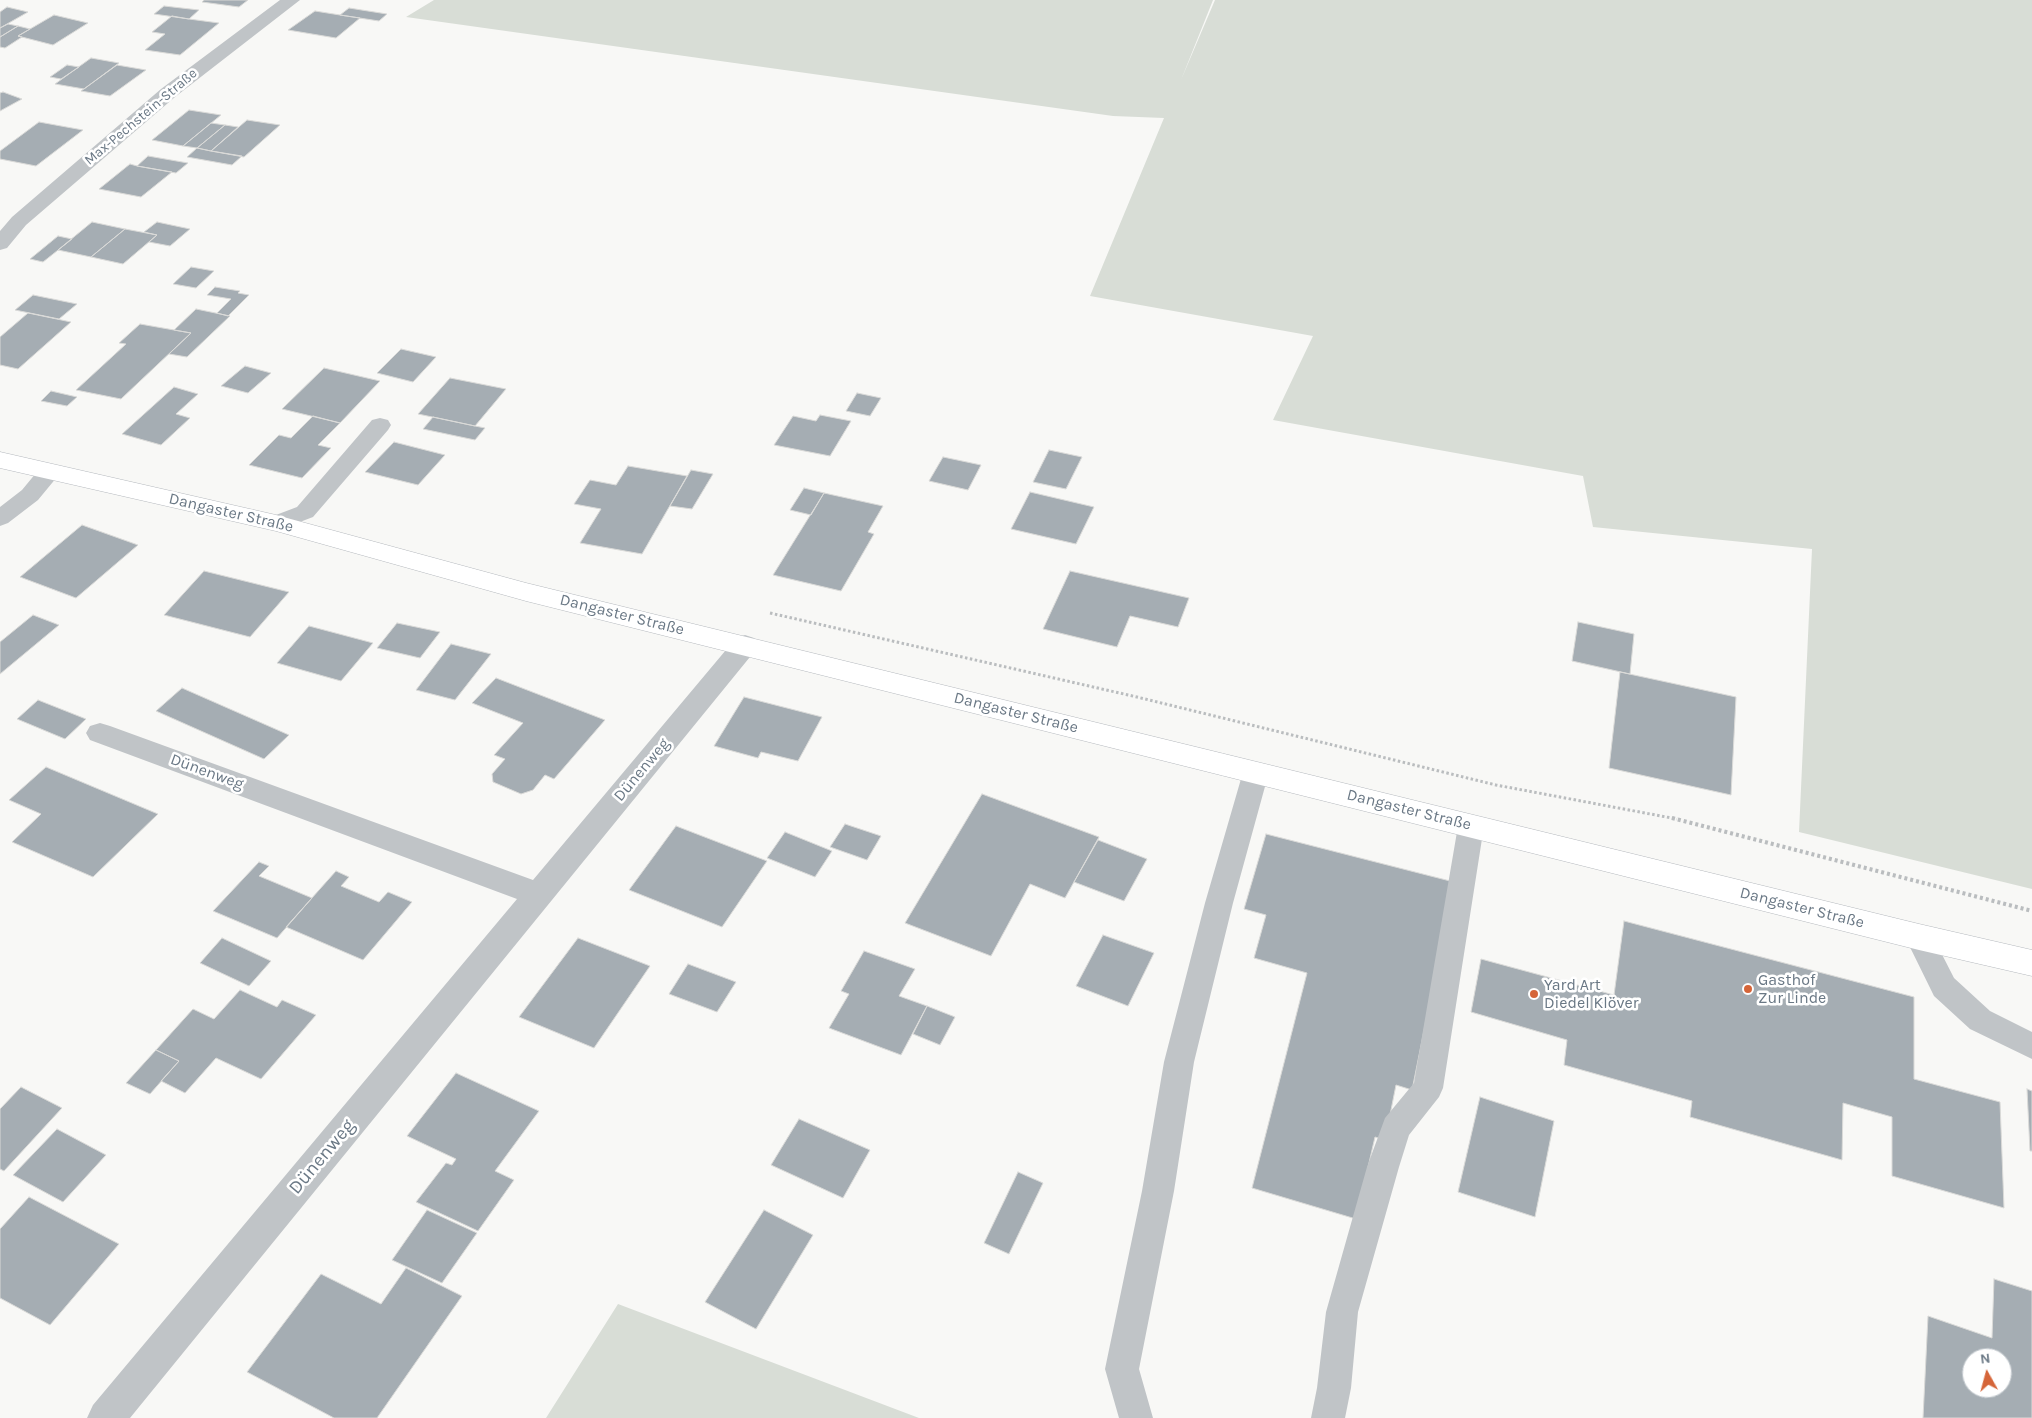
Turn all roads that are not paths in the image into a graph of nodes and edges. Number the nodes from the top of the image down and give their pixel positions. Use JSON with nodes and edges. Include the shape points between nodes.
{"nodes":[{"id":1,"x":291,"y":0,"type":"edge"},
{"id":2,"x":0,"y":213,"type":"edge"},
{"id":3,"x":19,"y":221,"type":"junction"},
{"id":4,"x":0,"y":244,"type":"edge"},
{"id":5,"x":380,"y":425,"type":"dead end"},
{"id":6,"x":0,"y":460,"type":"edge"},
{"id":7,"x":49,"y":472,"type":"junction"},
{"id":8,"x":0,"y":518,"type":"edge"},
{"id":9,"x":276,"y":523,"type":"junction"},
{"id":10,"x":745,"y":646,"type":"junction"},
{"id":11,"x":100,"y":732,"type":"dead end"},
{"id":12,"x":1256,"y":772,"type":"junction"},
{"id":13,"x":1471,"y":826,"type":"junction"},
{"id":14,"x":539,"y":895,"type":"junction"},
{"id":15,"x":1919,"y":937,"type":"junction"},
{"id":16,"x":2032,"y":962,"type":"edge"},
{"id":17,"x":2032,"y":1046,"type":"edge"},
{"id":18,"x":106,"y":1418,"type":"edge"},
{"id":19,"x":1136,"y":1418,"type":"edge"},
{"id":20,"x":1328,"y":1418,"type":"edge"}],
"edges":[{"from":1,"to":3,"type":"street","name":"Max-Pechstein-Straße","via":[[168,93]]},
{"from":2,"to":3,"type":"street"},
{"from":3,"to":4,"type":"street","name":"Max-Pechstein-Straße"},
{"from":5,"to":9,"type":"lane","via":[[305,512]]},
{"from":6,"to":7,"type":"street","name":"Dangaster Straße"},
{"from":7,"to":8,"type":"lane","via":[[30,495]]},
{"from":7,"to":9,"type":"street","name":"Dangaster Straße"},
{"from":9,"to":10,"type":"street","name":"Dangaster Straße","via":[[526,592]]},
{"from":10,"to":12,"type":"street","name":"Dangaster Straße"},
{"from":10,"to":14,"type":"street","name":"Dünenweg"},
{"from":11,"to":14,"type":"street","name":"Dünenweg"},
{"from":12,"to":13,"type":"street","name":"Dangaster Straße"},
{"from":12,"to":19,"type":"lane","via":[[1179,1062],[1158,1191],[1122,1370]]},
{"from":13,"to":15,"type":"street","name":"Dangaster Straße"},
{"from":13,"to":20,"type":"lane","via":[[1428,1088],[1396,1128],[1383,1167],[1342,1312]]},
{"from":14,"to":18,"type":"street","name":"Dünenweg"},
{"from":15,"to":16,"type":"street","name":"Dangaster Straße"},
{"from":15,"to":17,"type":"lane","via":[[1944,987],[1980,1020]]}]}
